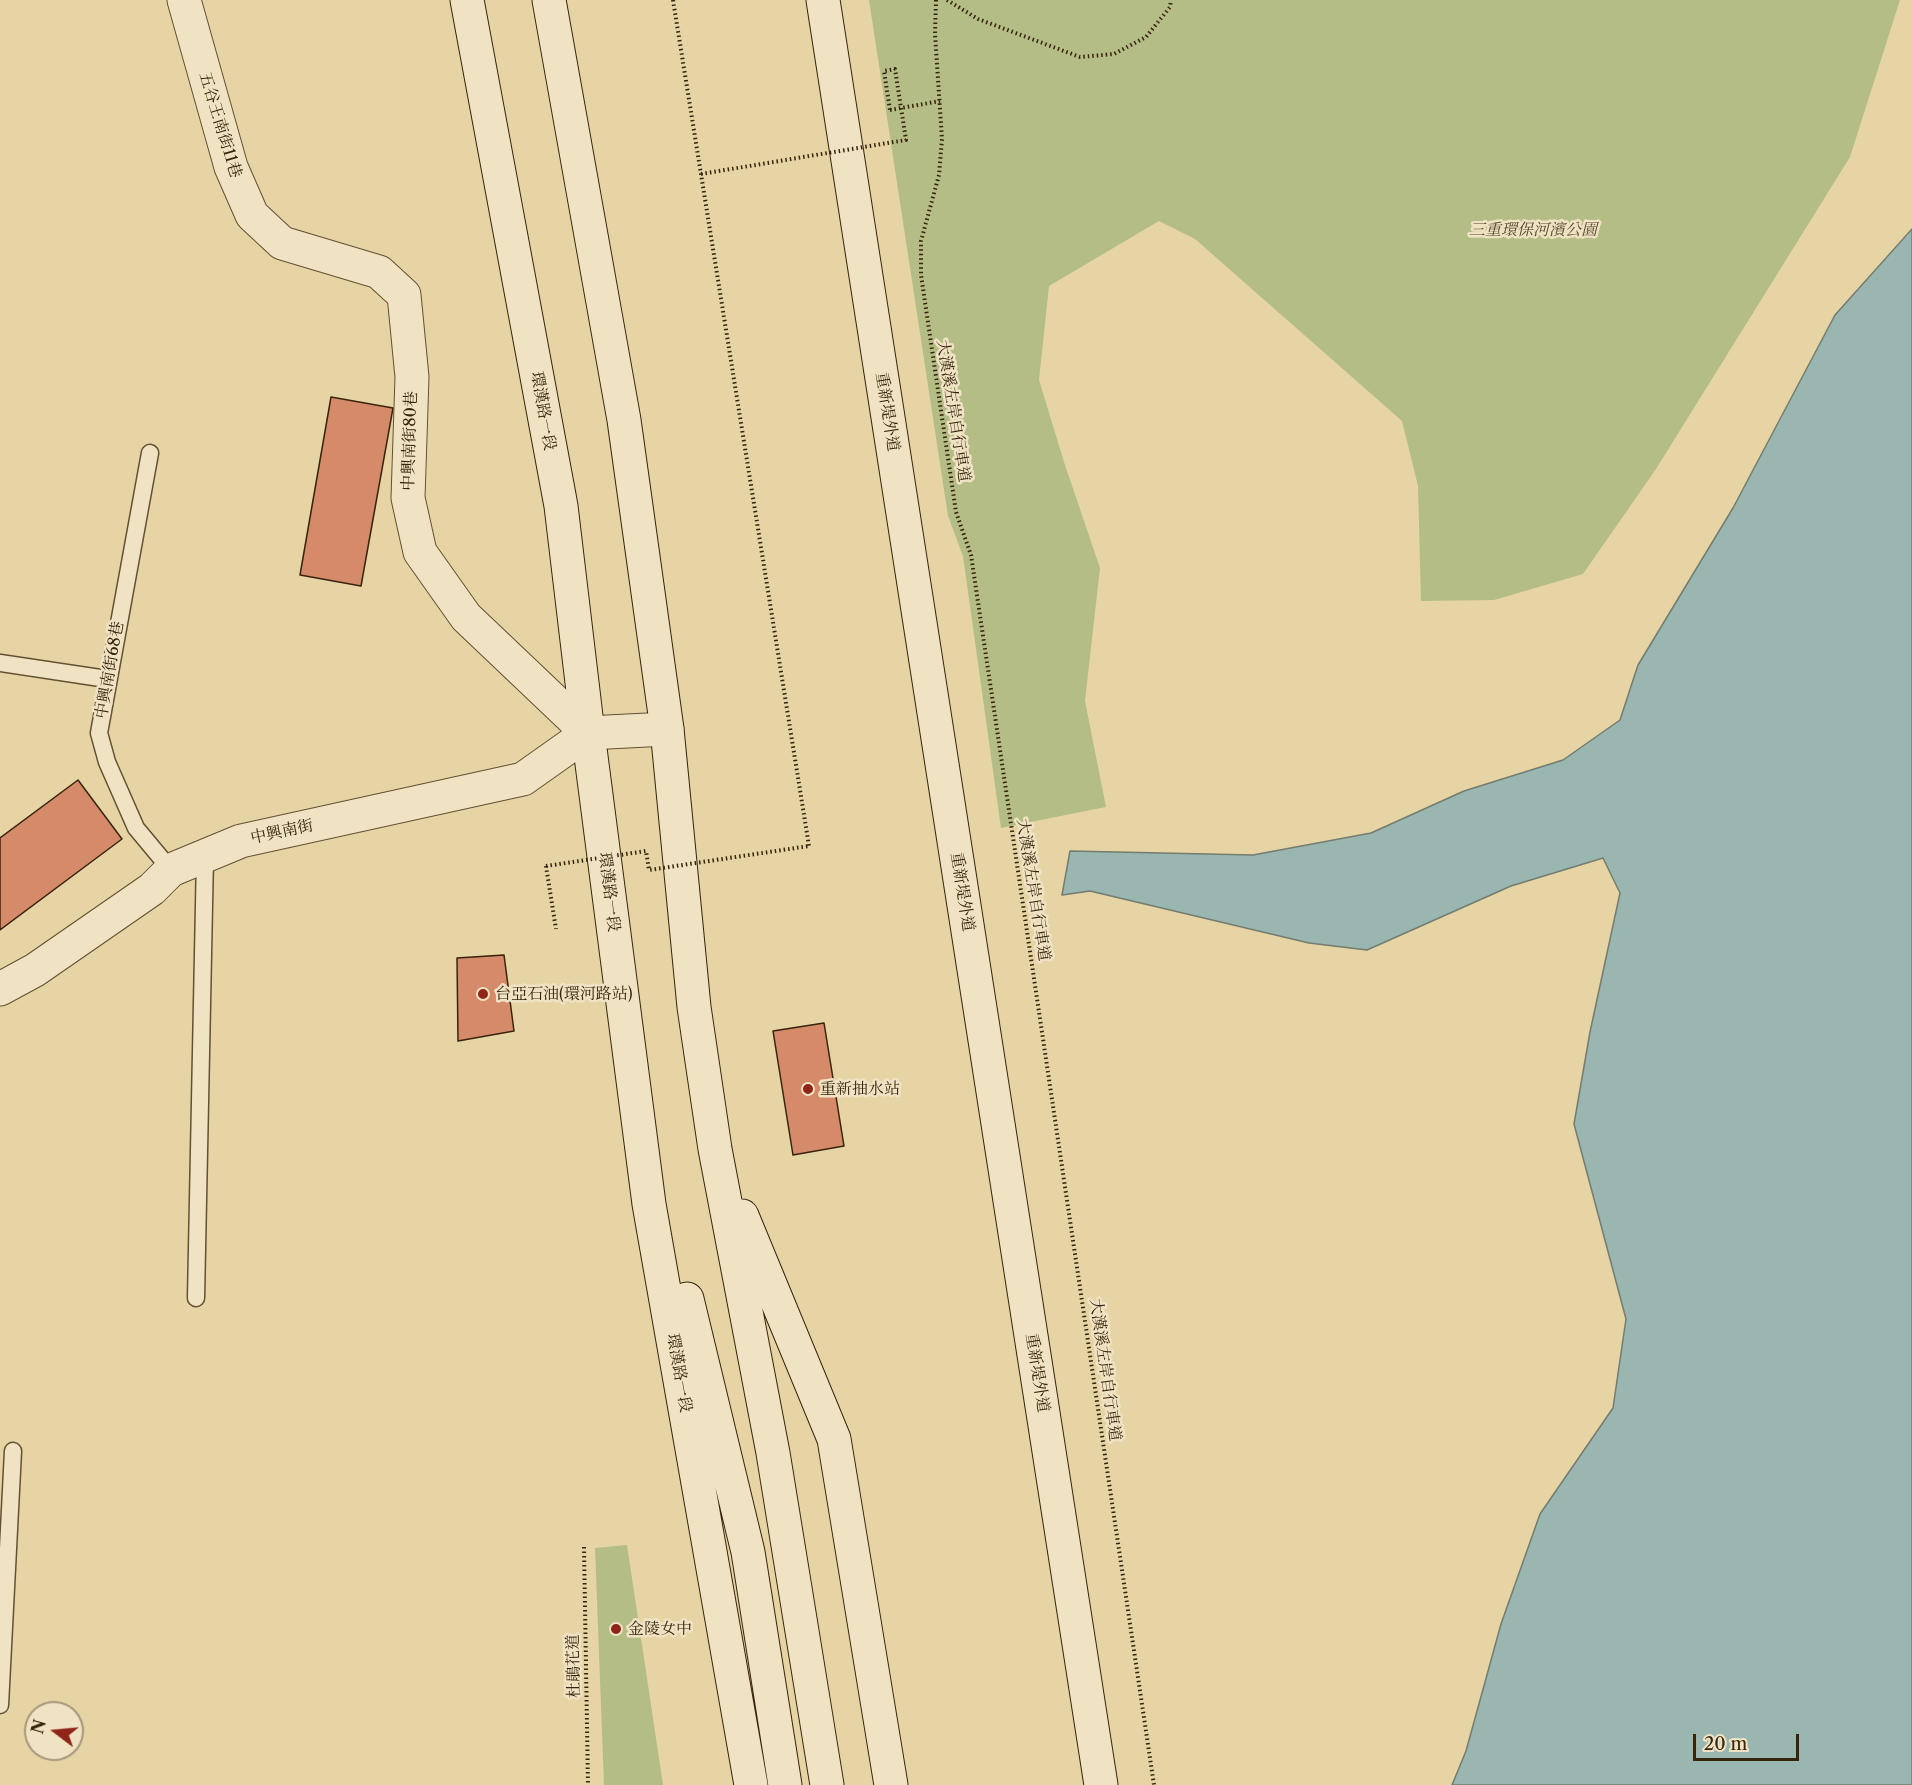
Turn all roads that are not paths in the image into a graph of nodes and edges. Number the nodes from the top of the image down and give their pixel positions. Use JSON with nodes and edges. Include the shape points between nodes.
{"nodes":[{"id":1,"x":184,"y":0,"type":"edge"},
{"id":2,"x":467,"y":0,"type":"edge"},
{"id":3,"x":549,"y":0,"type":"edge"},
{"id":4,"x":823,"y":0,"type":"edge"},
{"id":5,"x":379,"y":272,"type":"joint"},
{"id":6,"x":150,"y":453,"type":"dead end"},
{"id":7,"x":0,"y":663,"type":"edge"},
{"id":8,"x":107,"y":679,"type":"junction"},
{"id":9,"x":667,"y":729,"type":"junction"},
{"id":10,"x":588,"y":734,"type":"junction"},
{"id":11,"x":205,"y":856,"type":"junction"},
{"id":12,"x":171,"y":870,"type":"junction"},
{"id":13,"x":0,"y":988,"type":"edge"},
{"id":14,"x":715,"y":1149,"type":"junction"},
{"id":15,"x":650,"y":1204,"type":"junction"},
{"id":16,"x":196,"y":1298,"type":"dead end"},
{"id":17,"x":13,"y":1451,"type":"dead end"},
{"id":18,"x":0,"y":1705,"type":"edge"},
{"id":19,"x":751,"y":1785,"type":"edge"},
{"id":20,"x":785,"y":1785,"type":"edge"},
{"id":21,"x":826,"y":1785,"type":"edge"},
{"id":22,"x":891,"y":1785,"type":"edge"},
{"id":23,"x":1101,"y":1785,"type":"edge"}],
"edges":[{"from":1,"to":5,"type":"street","name":"五谷王南街11巷","via":[[231,167],[252,214],[282,243]]},
{"from":2,"to":10,"type":"street","name":"環漢路一段","via":[[561,506]]},
{"from":3,"to":9,"type":"street","via":[[624,420]]},
{"from":4,"to":23,"type":"street","name":"重新堤外道"},
{"from":5,"to":10,"type":"street","name":"中興南街80巷","via":[[404,294],[412,376],[408,498],[420,552],[466,617]]},
{"from":6,"to":8,"type":"lane","name":"中興南街68巷"},
{"from":7,"to":8,"type":"lane"},
{"from":8,"to":12,"type":"lane","name":"中興南街68巷","via":[[99,733],[107,762],[136,828]]},
{"from":9,"to":10,"type":"street"},
{"from":9,"to":14,"type":"street","via":[[694,1006]]},
{"from":10,"to":11,"type":"street","name":"中興南街","via":[[523,779],[241,841]]},
{"from":10,"to":15,"type":"street","name":"環漢路一段"},
{"from":11,"to":12,"type":"street","name":"中興南街"},
{"from":11,"to":16,"type":"lane"},
{"from":12,"to":13,"type":"street","name":"中興南街","via":[[152,889],[36,970]]},
{"from":14,"to":21,"type":"street","via":[[773,1454]]},
{"from":14,"to":22,"type":"street","via":[[834,1440]]},
{"from":15,"to":19,"type":"street","name":"環漢路一段"},
{"from":15,"to":20,"type":"street","via":[[686,1293],[748,1551]]},
{"from":17,"to":18,"type":"lane"}]}
